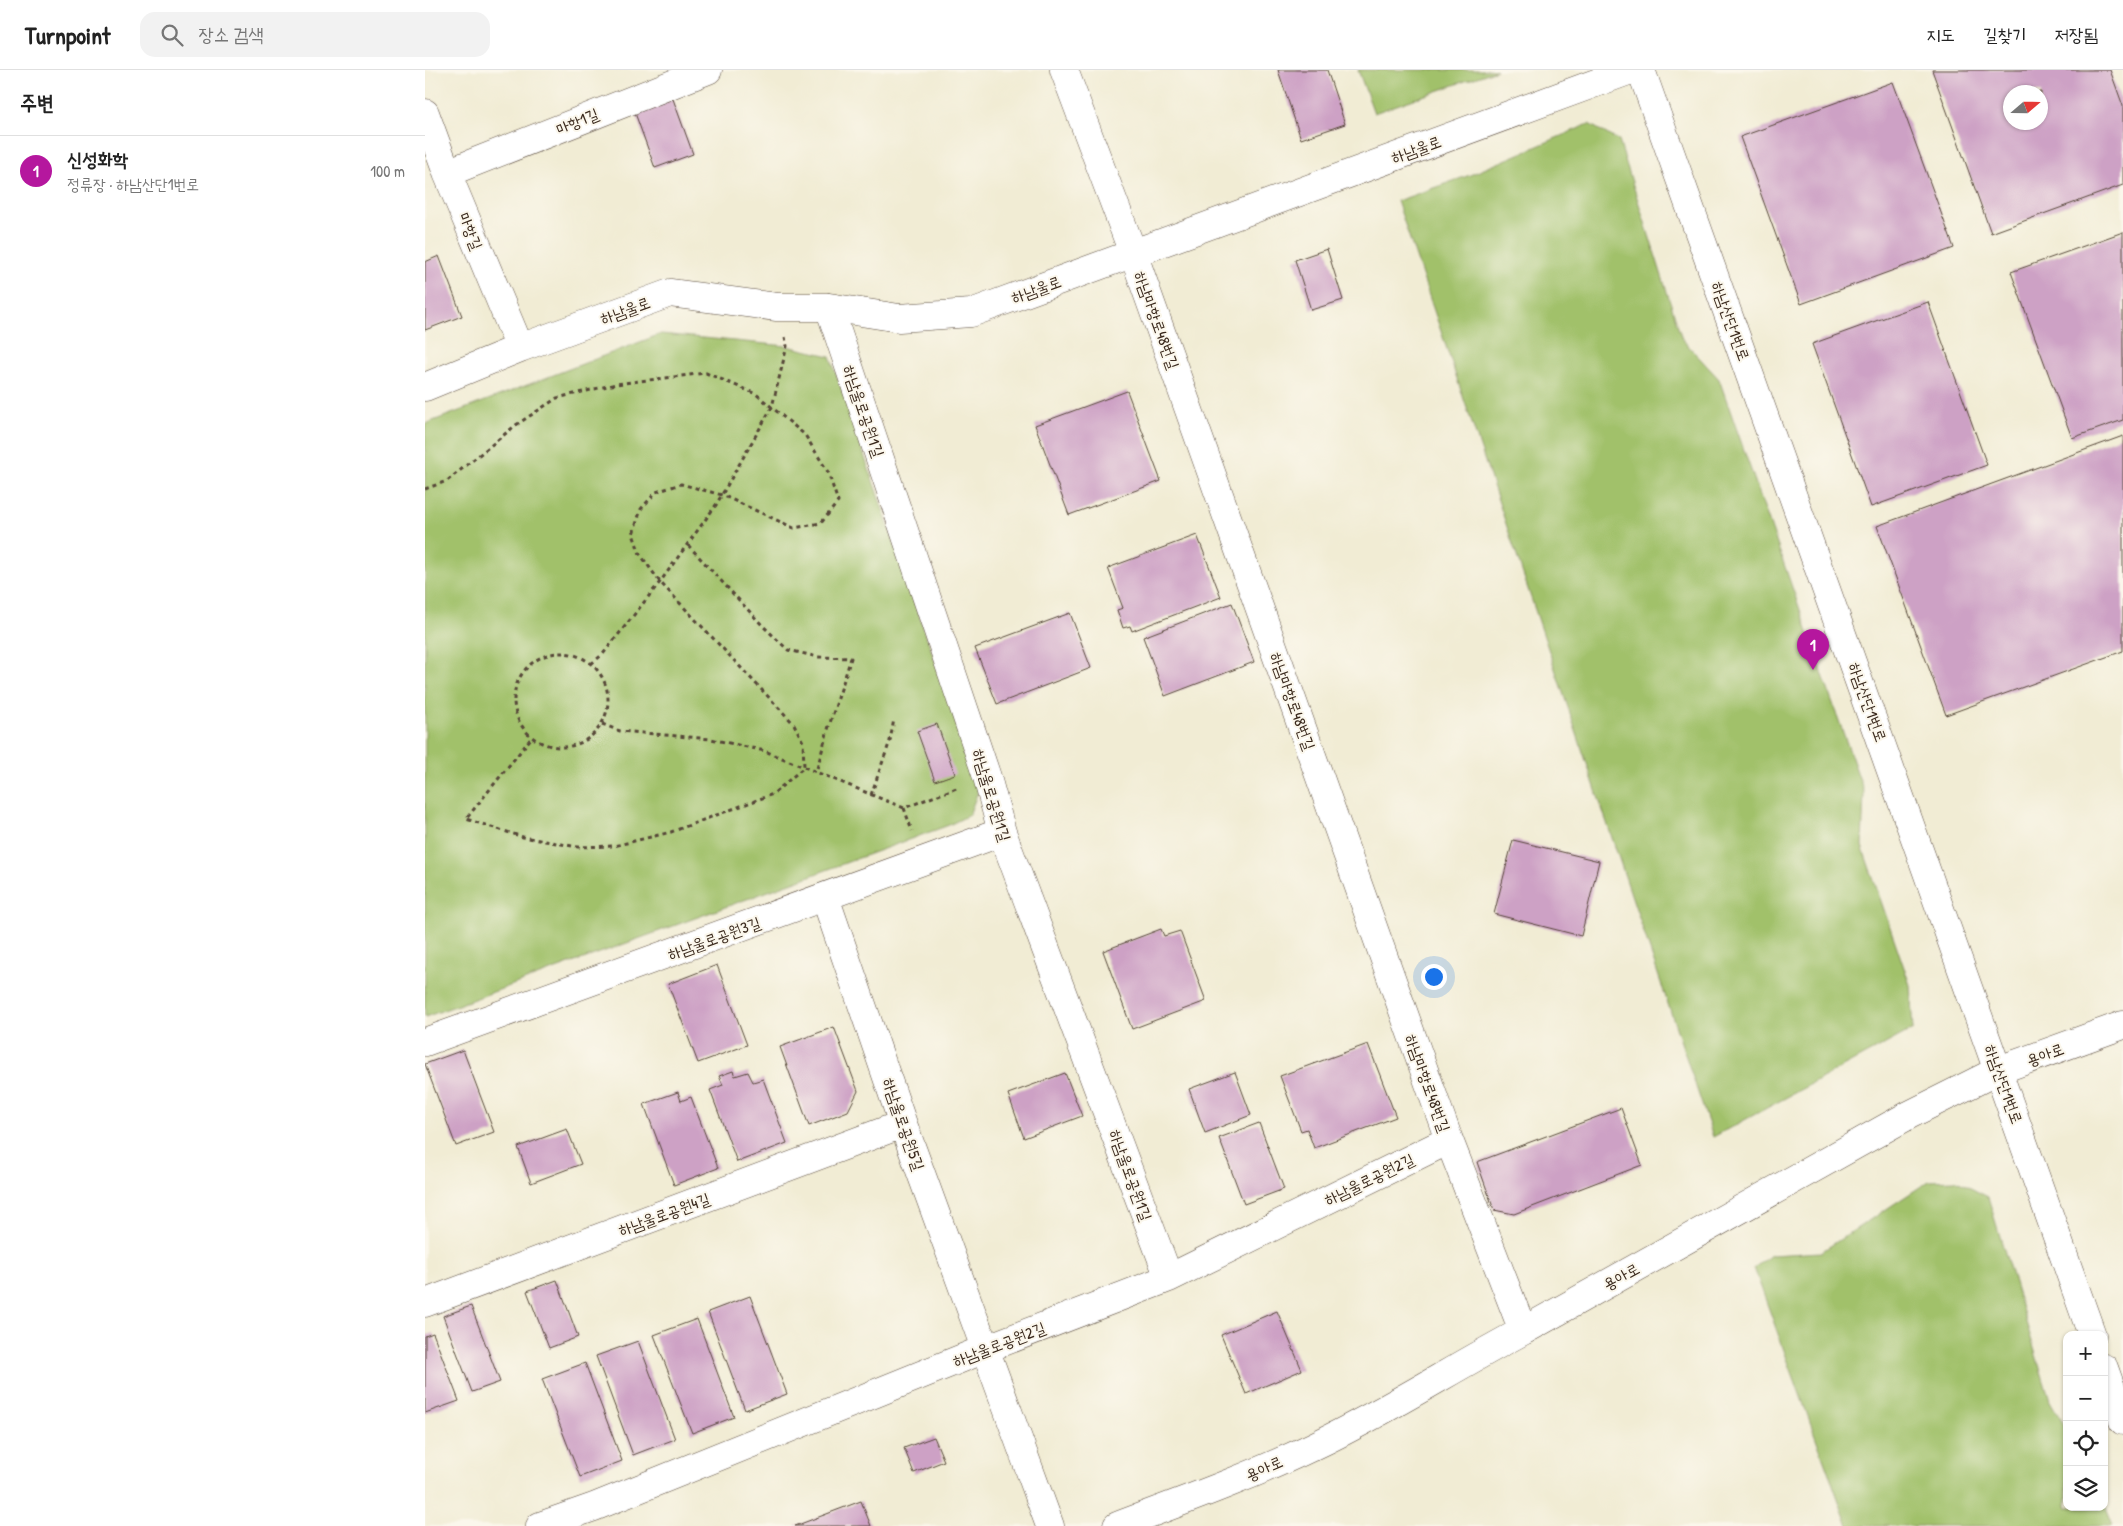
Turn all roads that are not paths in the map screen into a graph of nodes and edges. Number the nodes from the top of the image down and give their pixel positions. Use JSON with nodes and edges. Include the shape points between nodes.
{"nodes":[{"id":1,"x":708,"y":70,"type":"edge"},
{"id":2,"x":1064,"y":70,"type":"edge"},
{"id":3,"x":1631,"y":70,"type":"edge"},
{"id":4,"x":1641,"y":70,"type":"edge"},
{"id":5,"x":425,"y":113,"type":"edge"},
{"id":6,"x":447,"y":173,"type":"junction"},
{"id":7,"x":1133,"y":253,"type":"junction"},
{"id":8,"x":829,"y":307,"type":"junction"},
{"id":9,"x":520,"y":348,"type":"junction"},
{"id":10,"x":425,"y":387,"type":"edge"},
{"id":11,"x":1002,"y":832,"type":"junction"},
{"id":12,"x":825,"y":897,"type":"junction"},
{"id":13,"x":2123,"y":1025,"type":"edge"},
{"id":14,"x":425,"y":1042,"type":"edge"},
{"id":15,"x":1999,"y":1070,"type":"junction"},
{"id":16,"x":903,"y":1124,"type":"junction"},
{"id":17,"x":1449,"y":1140,"type":"junction"},
{"id":18,"x":1169,"y":1278,"type":"junction"},
{"id":19,"x":425,"y":1303,"type":"edge"},
{"id":20,"x":1523,"y":1331,"type":"junction"},
{"id":21,"x":2092,"y":1331,"type":"edge"},
{"id":22,"x":985,"y":1349,"type":"junction"},
{"id":23,"x":2107,"y":1376,"type":"edge"},
{"id":24,"x":2123,"y":1421,"type":"edge"},
{"id":25,"x":540,"y":1526,"type":"edge"},
{"id":26,"x":1050,"y":1526,"type":"edge"},
{"id":27,"x":1117,"y":1526,"type":"edge"}],
"edges":[{"from":1,"to":6,"type":"street","name":"마항1길"},
{"from":2,"to":7,"type":"street","name":"하남마항로48번길"},
{"from":3,"to":7,"type":"street","name":"하남울로"},
{"from":4,"to":15,"type":"street","name":"하남산단1번로"},
{"from":5,"to":6,"type":"street","name":"마항길"},
{"from":6,"to":9,"type":"street","name":"마항길"},
{"from":7,"to":8,"type":"street","name":"하남울로","via":[[971,312],[899,318]]},
{"from":7,"to":17,"type":"street","name":"하남마항로48번길"},
{"from":8,"to":9,"type":"street","name":"하남울로","via":[[777,306],[670,293]]},
{"from":8,"to":11,"type":"street","name":"하남울로공원1길","via":[[987,776]]},
{"from":9,"to":10,"type":"street","name":"하남울로"},
{"from":11,"to":12,"type":"street","name":"하남울로공원3길"},
{"from":11,"to":18,"type":"street","name":"하남울로공원1길"},
{"from":12,"to":14,"type":"street","name":"하남울로공원3길"},
{"from":12,"to":16,"type":"street","name":"하남울로공원5길"},
{"from":13,"to":15,"type":"street","name":"용아로"},
{"from":15,"to":20,"type":"street","name":"용아로","via":[[1909,1115]]},
{"from":15,"to":21,"type":"street","name":"하남산단1번로"},
{"from":16,"to":19,"type":"street","name":"하남울로공원4길"},
{"from":16,"to":22,"type":"street","name":"하남울로공원5길"},
{"from":17,"to":18,"type":"street","name":"하남울로공원2길"},
{"from":17,"to":20,"type":"street","name":"하남마항로48번길"},
{"from":18,"to":22,"type":"street","name":"하남울로공원2길"},
{"from":20,"to":27,"type":"street","name":"용아로","via":[[1314,1446]]},
{"from":22,"to":25,"type":"street","name":"하남울로공원2길","via":[[595,1507]]},
{"from":22,"to":26,"type":"street","name":"하남울로공원5길"},
{"from":23,"to":24,"type":"street"}]}
